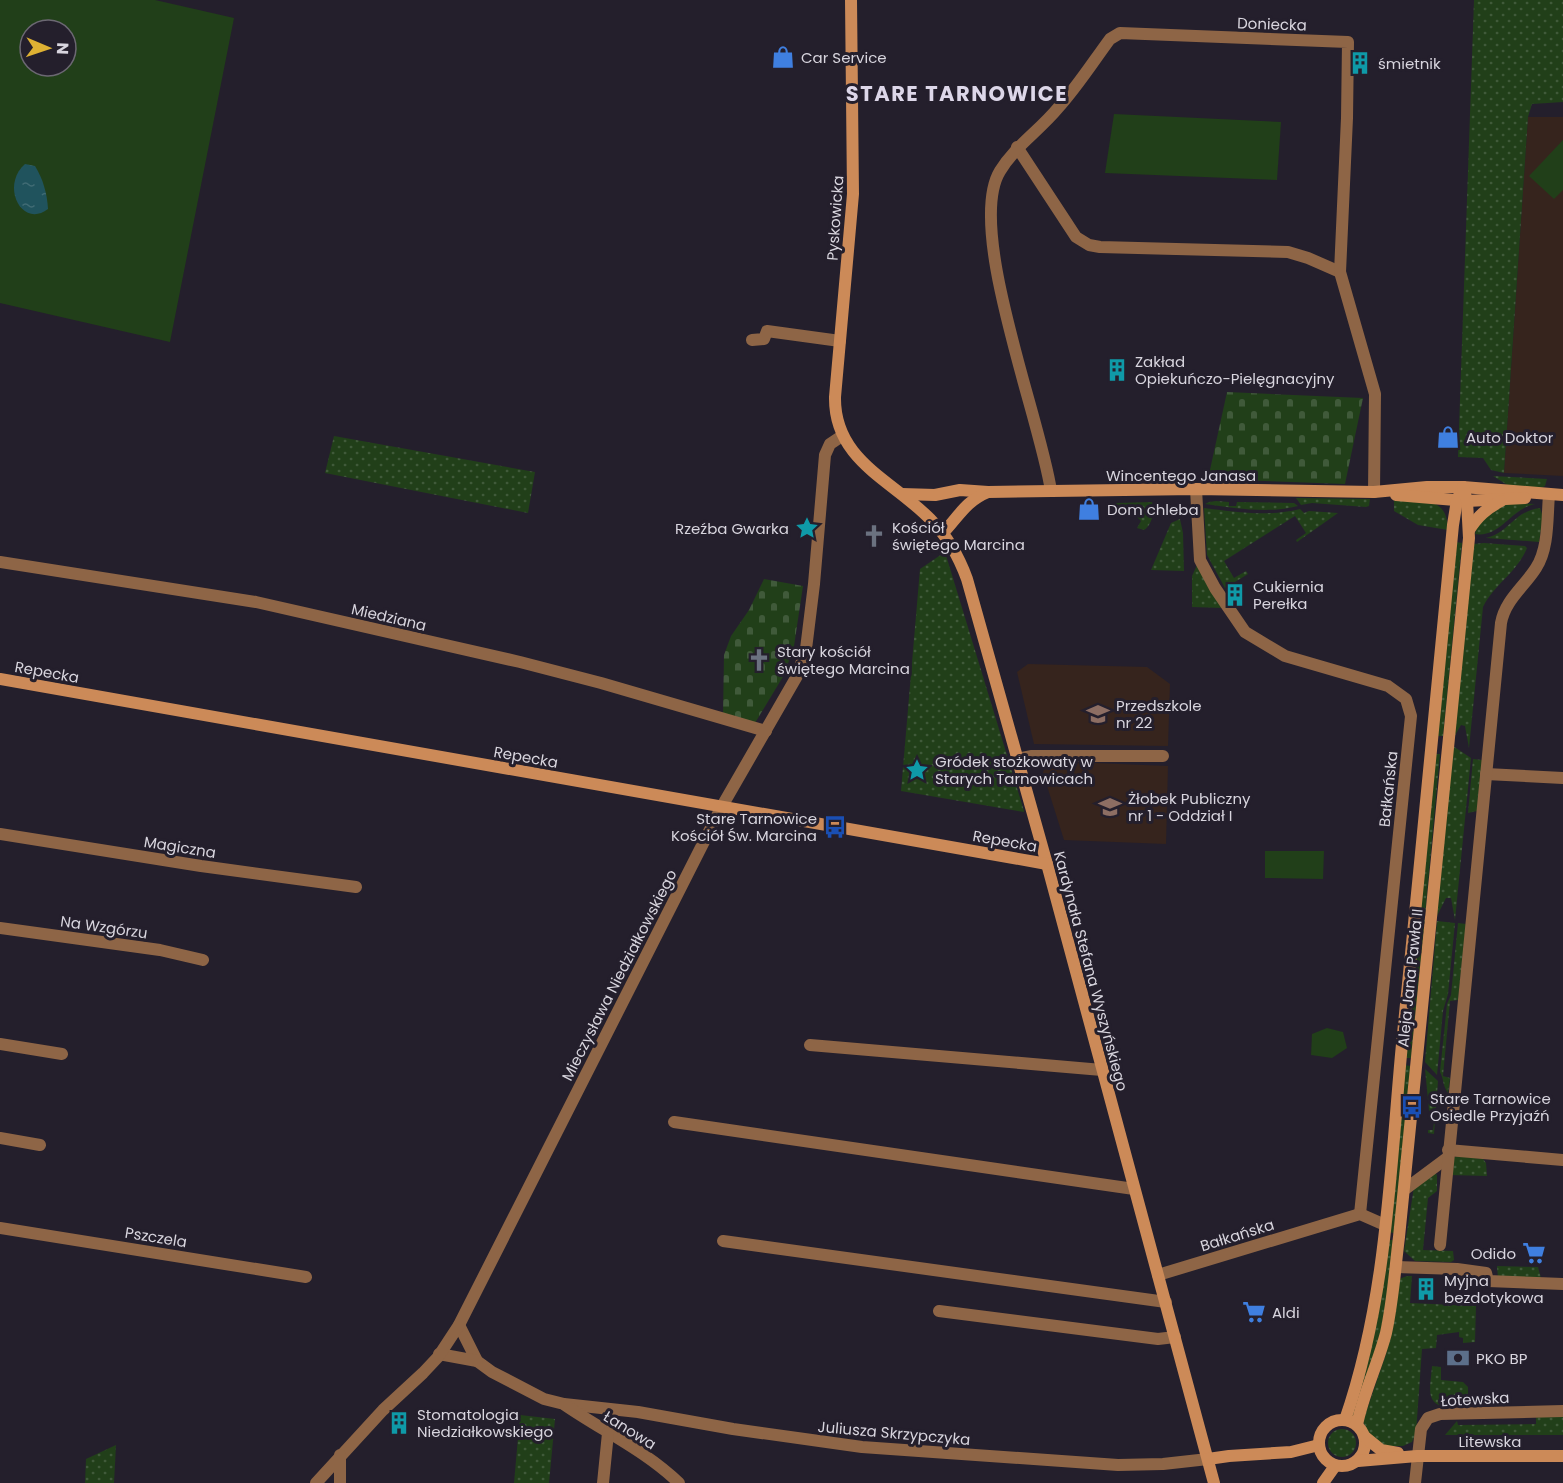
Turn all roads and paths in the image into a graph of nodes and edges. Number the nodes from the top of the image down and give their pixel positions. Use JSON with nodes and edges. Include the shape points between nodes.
{"nodes":[{"id":1,"x":850,"y":0,"type":"edge"},
{"id":2,"x":1017,"y":147,"type":"junction"},
{"id":3,"x":1340,"y":272,"type":"junction"},
{"id":4,"x":752,"y":340,"type":"dead end"},
{"id":5,"x":840,"y":341,"type":"junction"},
{"id":6,"x":842,"y":436,"type":"junction"},
{"id":7,"x":1463,"y":487,"type":"junction"},
{"id":8,"x":1196,"y":489,"type":"junction"},
{"id":9,"x":1051,"y":491,"type":"junction"},
{"id":10,"x":988,"y":492,"type":"junction"},
{"id":11,"x":1374,"y":492,"type":"junction"},
{"id":12,"x":902,"y":494,"type":"junction"},
{"id":13,"x":936,"y":495,"type":"junction"},
{"id":14,"x":1549,"y":495,"type":"junction"},
{"id":15,"x":1563,"y":495,"type":"edge"},
{"id":16,"x":1435,"y":499,"type":"junction"},
{"id":17,"x":1462,"y":501,"type":"junction"},
{"id":18,"x":1502,"y":501,"type":"junction"},
{"id":19,"x":922,"y":511,"type":"junction"},
{"id":20,"x":1453,"y":525,"type":"junction"},
{"id":21,"x":1469,"y":530,"type":"junction"},
{"id":22,"x":943,"y":533,"type":"junction"},
{"id":23,"x":0,"y":562,"type":"edge"},
{"id":24,"x":0,"y":679,"type":"edge"},
{"id":25,"x":766,"y":731,"type":"junction"},
{"id":26,"x":1163,"y":756,"type":"dead end"},
{"id":27,"x":1017,"y":759,"type":"junction"},
{"id":28,"x":1486,"y":774,"type":"junction"},
{"id":29,"x":1563,"y":778,"type":"edge"},
{"id":30,"x":721,"y":808,"type":"junction"},
{"id":31,"x":0,"y":834,"type":"edge"},
{"id":32,"x":1047,"y":864,"type":"junction"},
{"id":33,"x":356,"y":887,"type":"dead end"},
{"id":34,"x":0,"y":928,"type":"edge"},
{"id":35,"x":203,"y":960,"type":"dead end"},
{"id":36,"x":0,"y":1044,"type":"edge"},
{"id":37,"x":810,"y":1045,"type":"dead end"},
{"id":38,"x":62,"y":1054,"type":"dead end"},
{"id":39,"x":1102,"y":1070,"type":"junction"},
{"id":40,"x":674,"y":1122,"type":"dead end"},
{"id":41,"x":0,"y":1138,"type":"edge"},
{"id":42,"x":40,"y":1145,"type":"dead end"},
{"id":43,"x":1448,"y":1154,"type":"junction"},
{"id":44,"x":1563,"y":1160,"type":"edge"},
{"id":45,"x":1134,"y":1189,"type":"junction"},
{"id":46,"x":1404,"y":1190,"type":"junction"},
{"id":47,"x":1360,"y":1214,"type":"junction"},
{"id":48,"x":1385,"y":1225,"type":"junction"},
{"id":49,"x":0,"y":1228,"type":"edge"},
{"id":50,"x":723,"y":1241,"type":"dead end"},
{"id":51,"x":1440,"y":1245,"type":"dead end"},
{"id":52,"x":1396,"y":1267,"type":"junction"},
{"id":53,"x":1158,"y":1275,"type":"junction"},
{"id":54,"x":306,"y":1277,"type":"dead end"},
{"id":55,"x":1563,"y":1284,"type":"edge"},
{"id":56,"x":1166,"y":1302,"type":"junction"},
{"id":57,"x":939,"y":1311,"type":"dead end"},
{"id":58,"x":459,"y":1325,"type":"junction"},
{"id":59,"x":1175,"y":1337,"type":"junction"},
{"id":60,"x":440,"y":1354,"type":"junction"},
{"id":61,"x":477,"y":1361,"type":"junction"},
{"id":62,"x":564,"y":1404,"type":"junction"},
{"id":63,"x":1563,"y":1412,"type":"edge"},
{"id":64,"x":1345,"y":1420,"type":"junction"},
{"id":65,"x":1357,"y":1425,"type":"junction"},
{"id":66,"x":608,"y":1433,"type":"junction"},
{"id":67,"x":1365,"y":1437,"type":"junction"},
{"id":68,"x":1319,"y":1445,"type":"junction"},
{"id":69,"x":340,"y":1455,"type":"junction"},
{"id":70,"x":1417,"y":1456,"type":"junction"},
{"id":71,"x":1563,"y":1456,"type":"edge"},
{"id":72,"x":1208,"y":1459,"type":"junction"},
{"id":73,"x":1358,"y":1461,"type":"junction"},
{"id":74,"x":1335,"y":1466,"type":"junction"},
{"id":75,"x":316,"y":1483,"type":"edge"},
{"id":76,"x":340,"y":1483,"type":"edge"},
{"id":77,"x":603,"y":1483,"type":"edge"},
{"id":78,"x":679,"y":1483,"type":"edge"},
{"id":79,"x":1214,"y":1483,"type":"edge"},
{"id":80,"x":1323,"y":1483,"type":"edge"},
{"id":81,"x":1415,"y":1483,"type":"edge"}],
"edges":[{"from":1,"to":5,"type":"street","name":"Pyskowicka","via":[[853,194]]},
{"from":2,"to":3,"type":"street","via":[[1076,237],[1089,245],[1288,252]]},
{"from":2,"to":3,"type":"street","name":"Doniecka","via":[[1058,109],[1110,39],[1120,33],[1348,42]]},
{"from":2,"to":9,"type":"street","name":"Doniecka","via":[[992,190],[994,263]]},
{"from":3,"to":11,"type":"street","name":"Doniecka","via":[[1375,394]]},
{"from":4,"to":5,"type":"street","via":[[764,339],[767,331]]},
{"from":5,"to":6,"type":"street","name":"Pyskowicka","via":[[835,407]]},
{"from":6,"to":12,"type":"street","name":"Kardynała Stefana Wyszyńskiego","via":[[857,456]]},
{"from":6,"to":25,"type":"street","name":"Mieczysława Niedziałkowskiego","via":[[830,444],[825,454],[806,649],[797,676]]},
{"from":7,"to":11,"type":"street","name":"Wincentego Janasa"},
{"from":7,"to":14,"type":"street","name":"Wincentego Janasa"},
{"from":7,"to":17,"type":"street","name":"Aleja Jana Pawła II"},
{"from":8,"to":9,"type":"street","name":"Wincentego Janasa"},
{"from":8,"to":11,"type":"street","name":"Wincentego Janasa"},
{"from":8,"to":47,"type":"street","name":"Bałkańska","via":[[1200,560],[1245,632],[1284,656],[1388,686],[1406,699],[1411,717]]},
{"from":9,"to":10,"type":"street","name":"Wincentego Janasa"},
{"from":10,"to":13,"type":"street","name":"Wincentego Janasa","via":[[960,490]]},
{"from":10,"to":22,"type":"street","via":[[967,504]]},
{"from":11,"to":16,"type":"street","name":"Wincentego Janasa"},
{"from":12,"to":13,"type":"street","name":"Wincentego Janasa"},
{"from":12,"to":19,"type":"street","name":"Kardynała Stefana Wyszyńskiego"},
{"from":13,"to":19,"type":"street","via":[[925,503]]},
{"from":14,"to":15,"type":"street","name":"Wincentego Janasa"},
{"from":14,"to":18,"type":"street","name":"Wincentego Janasa"},
{"from":14,"to":28,"type":"street","via":[[1542,556],[1502,616]]},
{"from":16,"to":17,"type":"street","name":"Wincentego Janasa"},
{"from":16,"to":20,"type":"street","via":[[1448,509]]},
{"from":17,"to":18,"type":"street","name":"Wincentego Janasa"},
{"from":17,"to":20,"type":"street","name":"Aleja Jana Pawła II"},
{"from":17,"to":21,"type":"street","name":"Aleja Jana Pawła II"},
{"from":18,"to":21,"type":"street","via":[[1483,511]]},
{"from":19,"to":22,"type":"street","name":"Kardynała Stefana Wyszyńskiego"},
{"from":20,"to":48,"type":"street","name":"Aleja Jana Pawła II"},
{"from":21,"to":46,"type":"street","name":"Aleja Jana Pawła II"},
{"from":22,"to":27,"type":"street","name":"Kardynała Stefana Wyszyńskiego","via":[[967,579]]},
{"from":23,"to":25,"type":"street","name":"Miedziana","via":[[255,602],[550,670]]},
{"from":24,"to":30,"type":"street","name":"Repecka"},
{"from":25,"to":30,"type":"street","name":"Mieczysława Niedziałkowskiego"},
{"from":26,"to":27,"type":"street"},
{"from":27,"to":32,"type":"street","name":"Kardynała Stefana Wyszyńskiego"},
{"from":28,"to":29,"type":"street"},
{"from":28,"to":43,"type":"street"},
{"from":30,"to":32,"type":"street","name":"Repecka"},
{"from":30,"to":58,"type":"street","name":"Mieczysława Niedziałkowskiego"},
{"from":31,"to":33,"type":"street","name":"Magiczna"},
{"from":32,"to":39,"type":"street","name":"Kardynała Stefana Wyszyńskiego"},
{"from":34,"to":35,"type":"street","name":"Na Wzgórzu","via":[[160,950]]},
{"from":36,"to":38,"type":"street"},
{"from":37,"to":39,"type":"street"},
{"from":39,"to":45,"type":"street","name":"Kardynała Stefana Wyszyńskiego"},
{"from":40,"to":45,"type":"street"},
{"from":41,"to":42,"type":"street"},
{"from":43,"to":44,"type":"street"},
{"from":43,"to":46,"type":"street","via":[[1437,1168]]},
{"from":43,"to":51,"type":"street"},
{"from":45,"to":53,"type":"street","name":"Kardynała Stefana Wyszyńskiego"},
{"from":46,"to":52,"type":"street","name":"Aleja Jana Pawła II"},
{"from":47,"to":48,"type":"street"},
{"from":47,"to":53,"type":"street","name":"Bałkańska"},
{"from":48,"to":64,"type":"street","name":"Aleja Jana Pawła II","via":[[1374,1308]]},
{"from":49,"to":54,"type":"street","name":"Pszczela"},
{"from":50,"to":56,"type":"street"},
{"from":52,"to":55,"type":"street","via":[[1486,1273],[1488,1281]]},
{"from":52,"to":65,"type":"street","name":"Aleja Jana Pawła II","via":[[1386,1333]]},
{"from":53,"to":56,"type":"street","name":"Kardynała Stefana Wyszyńskiego"},
{"from":56,"to":59,"type":"street","name":"Kardynała Stefana Wyszyńskiego"},
{"from":57,"to":59,"type":"street","via":[[1158,1339]]},
{"from":58,"to":60,"type":"street","name":"Mieczysława Niedziałkowskiego"},
{"from":58,"to":61,"type":"street"},
{"from":59,"to":72,"type":"street","name":"Kardynała Stefana Wyszyńskiego"},
{"from":60,"to":61,"type":"street","name":"Juliusza Skrzypczyka"},
{"from":60,"to":69,"type":"street","name":"Mieczysława Niedziałkowskiego"},
{"from":61,"to":62,"type":"street","name":"Juliusza Skrzypczyka","via":[[544,1400]]},
{"from":62,"to":66,"type":"street","name":"Łanowa"},
{"from":62,"to":72,"type":"street","name":"Juliusza Skrzypczyka","via":[[862,1447],[1118,1466]]},
{"from":63,"to":70,"type":"street","name":"Łotewska","via":[[1440,1414],[1428,1419],[1421,1429]]},
{"from":64,"to":65,"type":"street"},
{"from":64,"to":68,"type":"street","via":[[1327,1425]]},
{"from":65,"to":67,"type":"street"},
{"from":66,"to":77,"type":"street"},
{"from":66,"to":78,"type":"street","name":"Łanowa"},
{"from":67,"to":70,"type":"street","name":"Litewska","via":[[1381,1450]]},
{"from":67,"to":73,"type":"street"},
{"from":68,"to":72,"type":"street","name":"Juliusza Skrzypczyka","via":[[1291,1452]]},
{"from":68,"to":74,"type":"street","via":[[1327,1461]]},
{"from":69,"to":75,"type":"street","name":"Mieczysława Niedziałkowskiego"},
{"from":69,"to":76,"type":"street"},
{"from":70,"to":71,"type":"street","name":"Litewska"},
{"from":70,"to":73,"type":"street","name":"Litewska"},
{"from":70,"to":81,"type":"street","name":"Łotewska"},
{"from":72,"to":79,"type":"street","name":"Kardynała Stefana Wyszyńskiego"},
{"from":73,"to":74,"type":"street"},
{"from":74,"to":80,"type":"street"}]}
